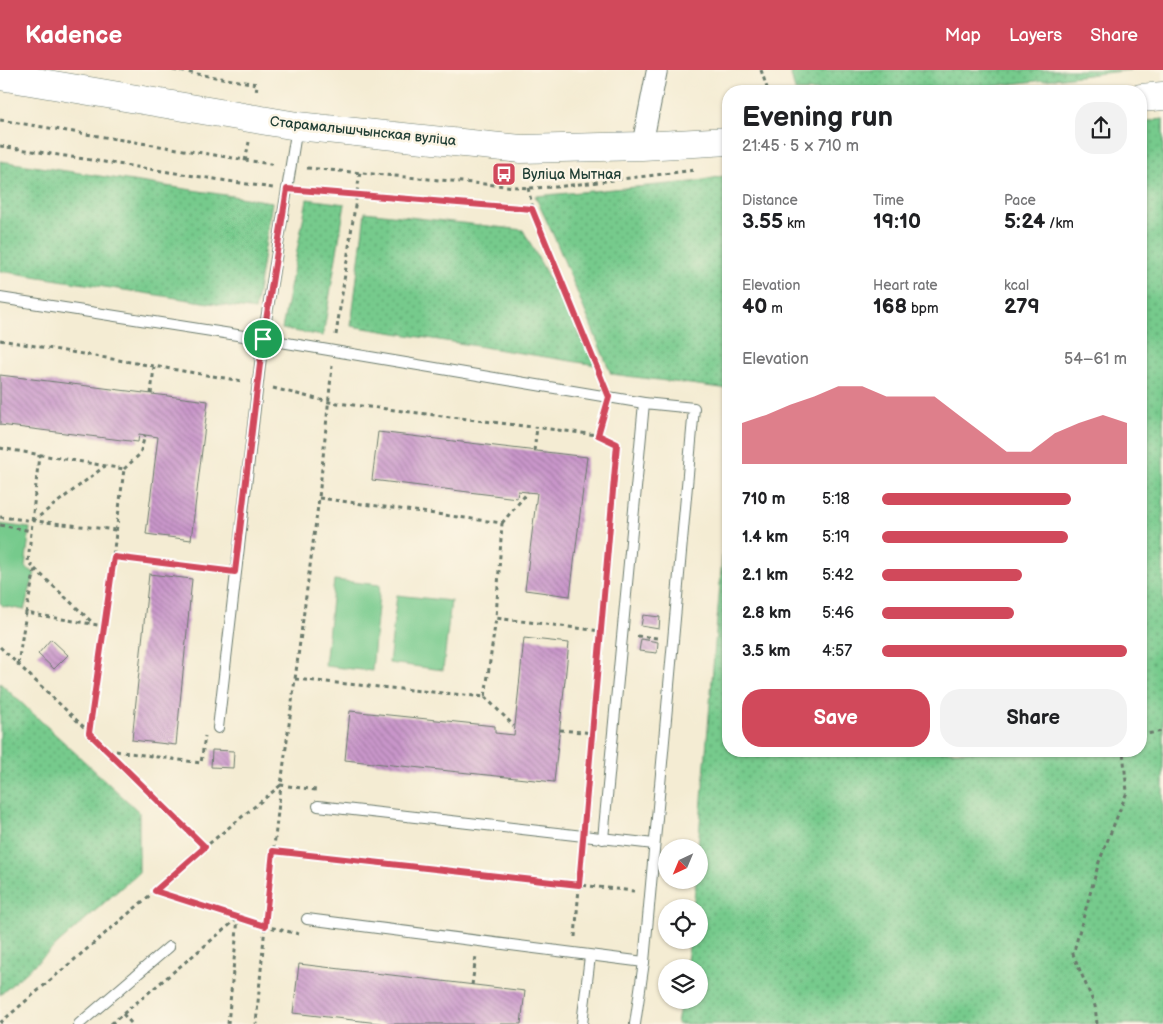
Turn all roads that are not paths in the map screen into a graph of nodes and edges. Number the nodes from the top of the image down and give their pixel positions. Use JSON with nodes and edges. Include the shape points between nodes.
{"nodes":[{"id":1,"x":657,"y":70,"type":"edge"},
{"id":2,"x":0,"y":76,"type":"edge"},
{"id":3,"x":1163,"y":96,"type":"edge"},
{"id":4,"x":1147,"y":97,"type":"edge"},
{"id":5,"x":297,"y":126,"type":"junction"},
{"id":6,"x":722,"y":141,"type":"edge"},
{"id":7,"x":642,"y":146,"type":"junction"},
{"id":8,"x":0,"y":298,"type":"edge"},
{"id":9,"x":263,"y":339,"type":"junction"},
{"id":10,"x":644,"y":403,"type":"junction"},
{"id":11,"x":218,"y":728,"type":"dead end"},
{"id":12,"x":318,"y":806,"type":"dead end"},
{"id":13,"x":603,"y":839,"type":"junction"},
{"id":14,"x":654,"y":844,"type":"junction"},
{"id":15,"x":307,"y":920,"type":"dead end"},
{"id":16,"x":169,"y":947,"type":"dead end"},
{"id":17,"x":590,"y":956,"type":"junction"},
{"id":18,"x":644,"y":962,"type":"junction"},
{"id":19,"x":79,"y":1024,"type":"edge"},
{"id":20,"x":582,"y":1024,"type":"edge"},
{"id":21,"x":635,"y":1024,"type":"edge"}],
"edges":[{"from":1,"to":7,"type":"street"},
{"from":2,"to":5,"type":"main road","name":"Старамалышчынская вуліца"},
{"from":3,"to":4,"type":"main road"},
{"from":5,"to":7,"type":"main road","name":"Старамалышчынская вуліца","via":[[521,149]]},
{"from":5,"to":9,"type":"lane"},
{"from":6,"to":7,"type":"main road","name":"Старамалышчынская вуліца"},
{"from":8,"to":9,"type":"lane"},
{"from":9,"to":10,"type":"lane"},
{"from":9,"to":11,"type":"lane"},
{"from":10,"to":13,"type":"lane"},
{"from":10,"to":14,"type":"lane","via":[[694,408]]},
{"from":12,"to":13,"type":"lane"},
{"from":13,"to":14,"type":"lane"},
{"from":14,"to":18,"type":"lane"},
{"from":15,"to":17,"type":"lane"},
{"from":16,"to":19,"type":"lane"},
{"from":17,"to":18,"type":"lane"},
{"from":17,"to":20,"type":"lane"},
{"from":18,"to":21,"type":"lane"}]}
